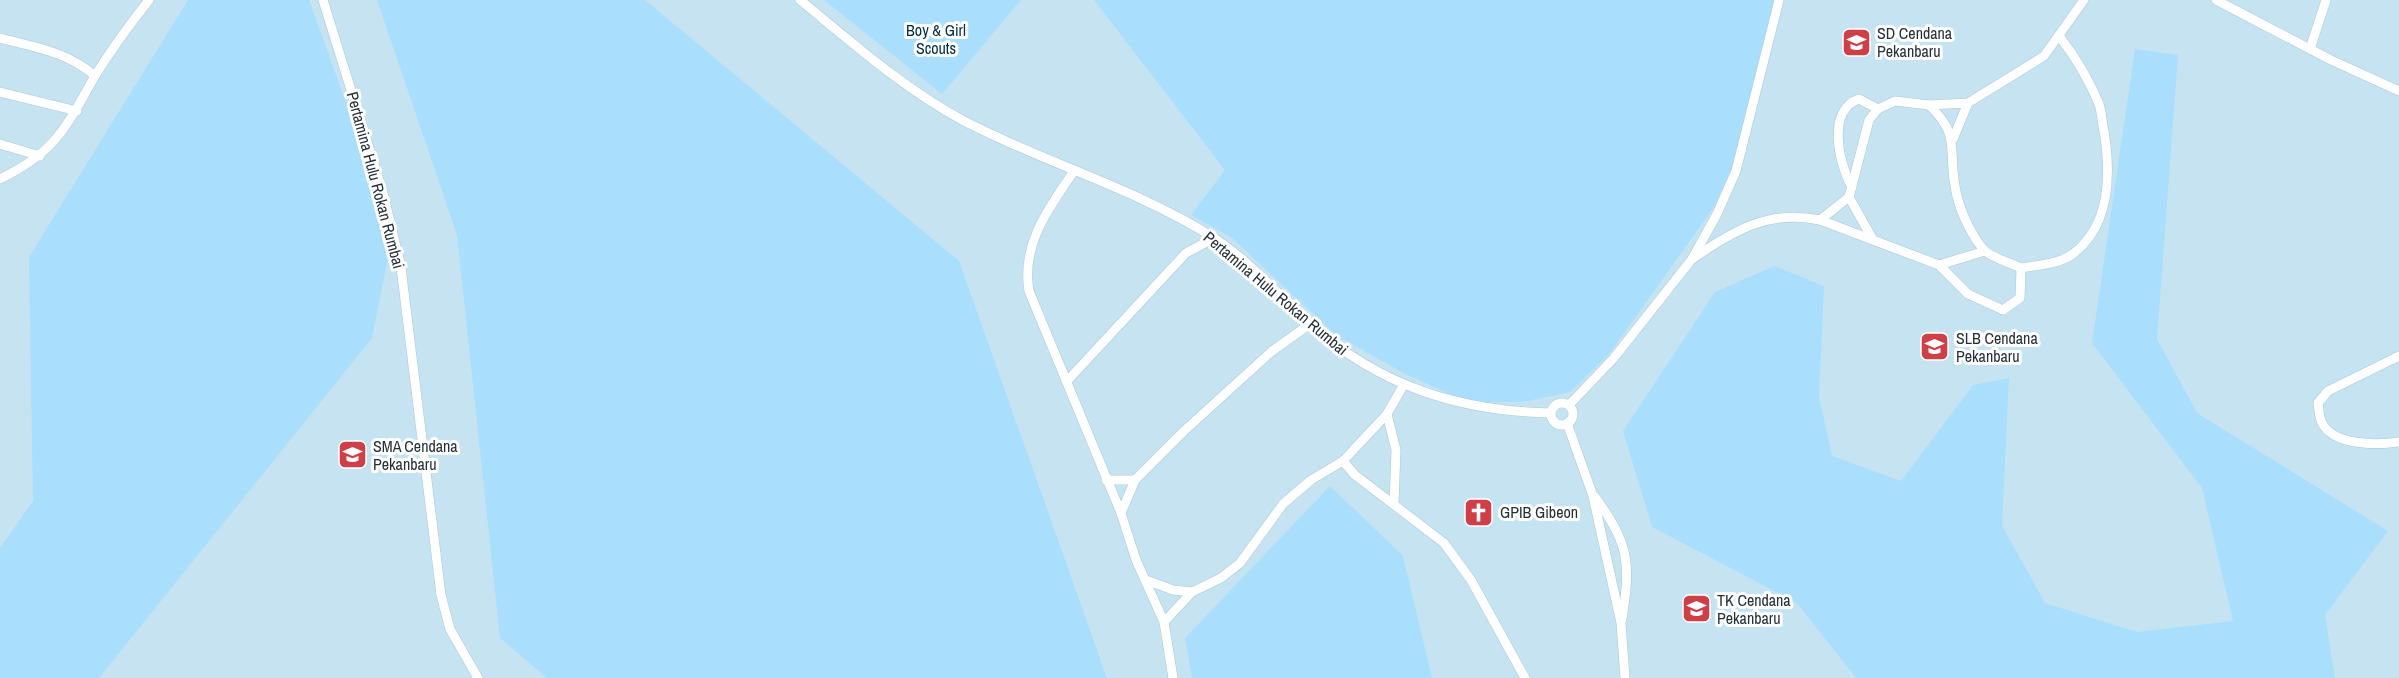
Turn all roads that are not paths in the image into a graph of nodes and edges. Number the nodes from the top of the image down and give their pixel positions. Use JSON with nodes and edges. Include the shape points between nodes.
{"nodes":[{"id":1,"x":149,"y":0,"type":"edge"},
{"id":2,"x":323,"y":0,"type":"edge"},
{"id":3,"x":800,"y":0,"type":"edge"},
{"id":4,"x":1779,"y":0,"type":"edge"},
{"id":5,"x":2084,"y":0,"type":"edge"},
{"id":6,"x":2216,"y":0,"type":"edge"},
{"id":7,"x":2326,"y":0,"type":"edge"},
{"id":8,"x":2227,"y":2,"type":"edge"},
{"id":9,"x":0,"y":38,"type":"edge"},
{"id":10,"x":2060,"y":38,"type":"junction"},
{"id":11,"x":2310,"y":49,"type":"junction"},
{"id":12,"x":95,"y":76,"type":"junction"},
{"id":13,"x":2399,"y":91,"type":"edge"},
{"id":14,"x":0,"y":92,"type":"edge"},
{"id":15,"x":1968,"y":103,"type":"junction"},
{"id":16,"x":1929,"y":105,"type":"junction"},
{"id":17,"x":1878,"y":109,"type":"junction"},
{"id":18,"x":77,"y":111,"type":"junction"},
{"id":19,"x":1953,"y":139,"type":"junction"},
{"id":20,"x":0,"y":144,"type":"edge"},
{"id":21,"x":40,"y":156,"type":"junction"},
{"id":22,"x":1074,"y":171,"type":"junction"},
{"id":23,"x":0,"y":180,"type":"edge"},
{"id":24,"x":1852,"y":187,"type":"junction"},
{"id":25,"x":1849,"y":197,"type":"junction"},
{"id":26,"x":1820,"y":220,"type":"junction"},
{"id":27,"x":1214,"y":238,"type":"junction"},
{"id":28,"x":1872,"y":238,"type":"junction"},
{"id":29,"x":1985,"y":251,"type":"junction"},
{"id":30,"x":1692,"y":259,"type":"junction"},
{"id":31,"x":1939,"y":266,"type":"junction"},
{"id":32,"x":2021,"y":268,"type":"junction"},
{"id":33,"x":1310,"y":324,"type":"junction"},
{"id":34,"x":2399,"y":356,"type":"edge"},
{"id":35,"x":1068,"y":380,"type":"junction"},
{"id":36,"x":1403,"y":386,"type":"junction"},
{"id":37,"x":1569,"y":405,"type":"junction"},
{"id":38,"x":1551,"y":413,"type":"junction"},
{"id":39,"x":1387,"y":414,"type":"junction"},
{"id":40,"x":1567,"y":423,"type":"junction"},
{"id":41,"x":2399,"y":442,"type":"edge"},
{"id":42,"x":1343,"y":461,"type":"junction"},
{"id":43,"x":1106,"y":480,"type":"junction"},
{"id":44,"x":1135,"y":480,"type":"junction"},
{"id":45,"x":1593,"y":496,"type":"junction"},
{"id":46,"x":1394,"y":503,"type":"junction"},
{"id":47,"x":1121,"y":513,"type":"junction"},
{"id":48,"x":1146,"y":580,"type":"junction"},
{"id":49,"x":1192,"y":592,"type":"junction"},
{"id":50,"x":1164,"y":622,"type":"junction"},
{"id":51,"x":1621,"y":623,"type":"junction"},
{"id":52,"x":478,"y":678,"type":"edge"},
{"id":53,"x":1173,"y":678,"type":"edge"},
{"id":54,"x":1525,"y":678,"type":"edge"},
{"id":55,"x":1625,"y":678,"type":"edge"}],
"edges":[{"from":1,"to":12,"type":"street"},
{"from":2,"to":52,"type":"street","name":"Pertamina Hulu Rokan Rumbai","via":[[383,193],[401,267],[441,595],[450,629]]},
{"from":3,"to":22,"type":"street","name":"Pertamina Hulu Rokan Rumbai","via":[[906,86],[936,105]]},
{"from":4,"to":30,"type":"street","via":[[1736,171]]},
{"from":5,"to":10,"type":"street"},
{"from":6,"to":8,"type":"street"},
{"from":7,"to":11,"type":"street"},
{"from":8,"to":11,"type":"street"},
{"from":9,"to":12,"type":"street","via":[[61,54]]},
{"from":10,"to":15,"type":"street","via":[[2033,65]]},
{"from":10,"to":32,"type":"street","via":[[2099,106],[2109,162],[2108,188],[2102,212],[2088,240],[2072,255]]},
{"from":11,"to":13,"type":"street"},
{"from":12,"to":18,"type":"street"},
{"from":14,"to":18,"type":"street"},
{"from":15,"to":16,"type":"street"},
{"from":15,"to":19,"type":"street"},
{"from":16,"to":17,"type":"street","via":[[1895,102]]},
{"from":16,"to":19,"type":"street","via":[[1944,121]]},
{"from":17,"to":24,"type":"street","via":[[1869,120]]},
{"from":17,"to":24,"type":"street","via":[[1859,99],[1841,112],[1841,157]]},
{"from":18,"to":21,"type":"street"},
{"from":19,"to":29,"type":"street","via":[[1955,186],[1961,210]]},
{"from":20,"to":21,"type":"street"},
{"from":21,"to":23,"type":"street"},
{"from":22,"to":27,"type":"street","name":"Pertamina Hulu Rokan Rumbai","via":[[1160,207]]},
{"from":22,"to":35,"type":"street","via":[[1032,240],[1026,272],[1035,306]]},
{"from":24,"to":25,"type":"street"},
{"from":25,"to":26,"type":"street"},
{"from":25,"to":28,"type":"street"},
{"from":26,"to":28,"type":"street"},
{"from":26,"to":30,"type":"street","via":[[1785,216],[1750,225]]},
{"from":27,"to":33,"type":"street","name":"Pertamina Hulu Rokan Rumbai"},
{"from":27,"to":35,"type":"street","via":[[1186,253]]},
{"from":28,"to":31,"type":"street"},
{"from":29,"to":31,"type":"street"},
{"from":29,"to":32,"type":"street"},
{"from":30,"to":37,"type":"street","via":[[1613,359]]},
{"from":31,"to":32,"type":"street","via":[[1968,294],[2003,310],[2020,298]]},
{"from":33,"to":36,"type":"street","name":"Pertamina Hulu Rokan Rumbai","via":[[1365,365]]},
{"from":33,"to":44,"type":"street","via":[[1272,351],[1218,399]]},
{"from":34,"to":41,"type":"street","via":[[2328,391],[2318,404],[2328,430],[2353,443]]},
{"from":35,"to":43,"type":"street"},
{"from":36,"to":38,"type":"street","name":"Pertamina Hulu Rokan Rumbai","via":[[1462,403]]},
{"from":36,"to":39,"type":"street"},
{"from":37,"to":38,"type":"street","via":[[1558,403]]},
{"from":37,"to":40,"type":"street","via":[[1573,415]]},
{"from":38,"to":40,"type":"street","via":[[1556,423]]},
{"from":39,"to":42,"type":"street"},
{"from":39,"to":46,"type":"street","via":[[1396,450]]},
{"from":40,"to":45,"type":"street"},
{"from":42,"to":46,"type":"street","via":[[1355,475]]},
{"from":42,"to":49,"type":"street","via":[[1311,480],[1283,504],[1240,563],[1221,578]]},
{"from":43,"to":44,"type":"street"},
{"from":43,"to":47,"type":"street"},
{"from":44,"to":47,"type":"street"},
{"from":45,"to":51,"type":"street"},
{"from":45,"to":51,"type":"street","via":[[1610,518],[1628,560]]},
{"from":46,"to":54,"type":"street","via":[[1444,543],[1471,580]]},
{"from":47,"to":48,"type":"street"},
{"from":48,"to":49,"type":"street"},
{"from":48,"to":50,"type":"street"},
{"from":49,"to":50,"type":"street"},
{"from":50,"to":53,"type":"street"},
{"from":51,"to":55,"type":"street"}]}
